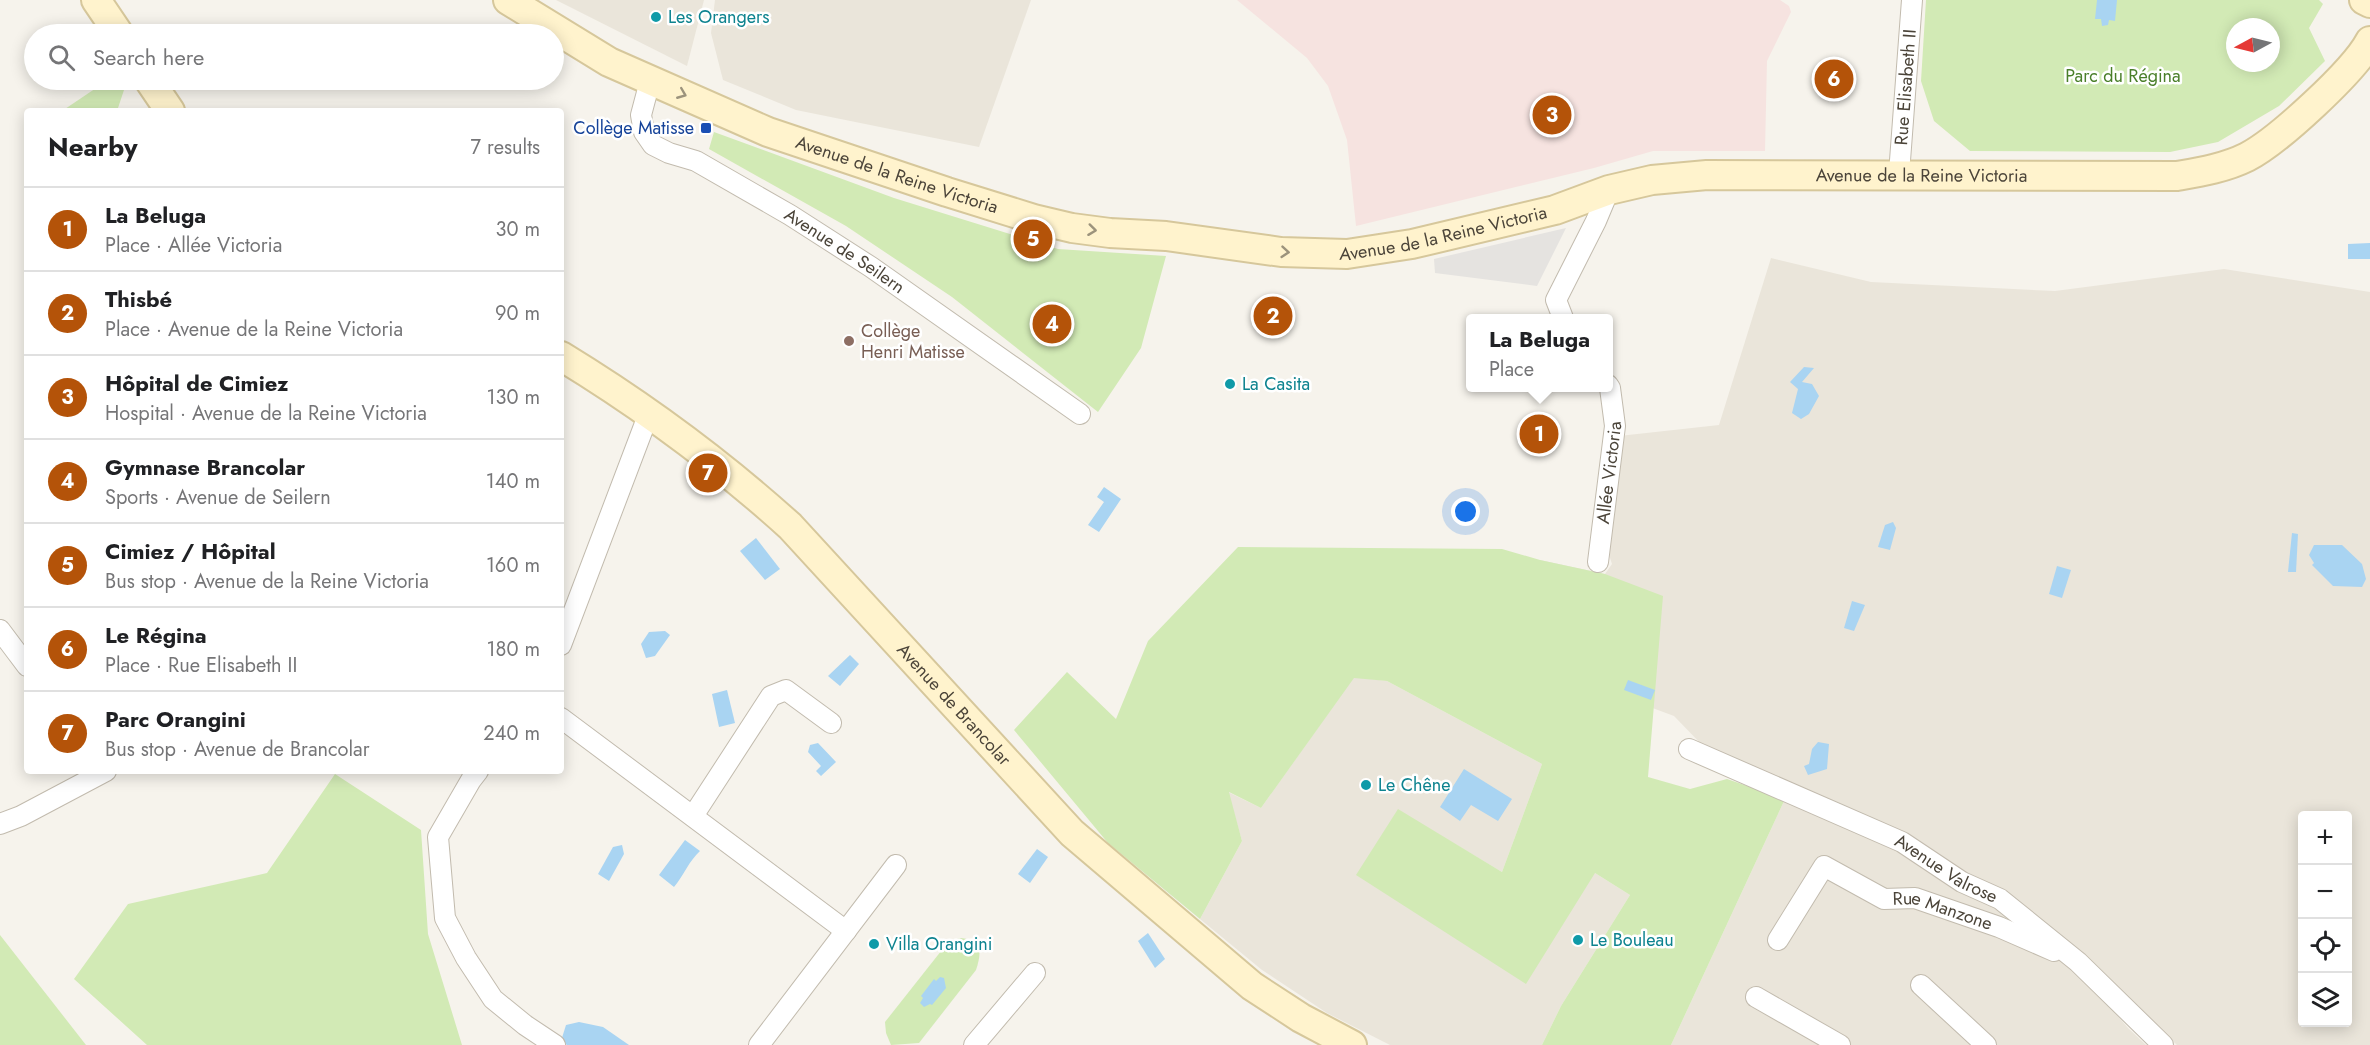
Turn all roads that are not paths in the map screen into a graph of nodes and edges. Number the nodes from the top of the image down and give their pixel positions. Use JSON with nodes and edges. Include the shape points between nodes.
{"nodes":[{"id":1,"x":96,"y":0,"type":"edge"},
{"id":2,"x":508,"y":0,"type":"edge"},
{"id":3,"x":1912,"y":0,"type":"edge"},
{"id":4,"x":2364,"y":0,"type":"edge"},
{"id":5,"x":2370,"y":3,"type":"edge"},
{"id":6,"x":112,"y":24,"type":"edge"},
{"id":7,"x":547,"y":24,"type":"edge"},
{"id":8,"x":564,"y":34,"type":"edge"},
{"id":9,"x":2370,"y":41,"type":"edge"},
{"id":10,"x":650,"y":81,"type":"junction"},
{"id":11,"x":156,"y":90,"type":"edge"},
{"id":12,"x":168,"y":108,"type":"edge"},
{"id":13,"x":1899,"y":174,"type":"junction"},
{"id":14,"x":1609,"y":190,"type":"junction"},
{"id":15,"x":1561,"y":314,"type":"edge"},
{"id":16,"x":564,"y":358,"type":"edge"},
{"id":17,"x":1611,"y":392,"type":"edge"},
{"id":18,"x":649,"y":413,"type":"junction"},
{"id":19,"x":1080,"y":414,"type":"dead end"},
{"id":20,"x":1598,"y":562,"type":"dead end"},
{"id":21,"x":0,"y":630,"type":"edge"},
{"id":22,"x":564,"y":637,"type":"edge"},
{"id":23,"x":24,"y":662,"type":"edge"},
{"id":24,"x":564,"y":720,"type":"edge"},
{"id":25,"x":831,"y":723,"type":"dead end"},
{"id":26,"x":1689,"y":750,"type":"dead end"},
{"id":27,"x":99,"y":774,"type":"edge"},
{"id":28,"x":476,"y":774,"type":"edge"},
{"id":29,"x":693,"y":816,"type":"junction"},
{"id":30,"x":0,"y":824,"type":"edge"},
{"id":31,"x":896,"y":865,"type":"dead end"},
{"id":32,"x":846,"y":931,"type":"junction"},
{"id":33,"x":1778,"y":940,"type":"dead end"},
{"id":34,"x":2078,"y":962,"type":"junction"},
{"id":35,"x":1035,"y":973,"type":"dead end"},
{"id":36,"x":1921,"y":985,"type":"dead end"},
{"id":37,"x":1756,"y":997,"type":"dead end"},
{"id":38,"x":555,"y":1045,"type":"edge"},
{"id":39,"x":759,"y":1045,"type":"edge"},
{"id":40,"x":974,"y":1045,"type":"edge"},
{"id":41,"x":1352,"y":1045,"type":"edge"},
{"id":42,"x":1840,"y":1045,"type":"edge"},
{"id":43,"x":1986,"y":1045,"type":"edge"},
{"id":44,"x":2163,"y":1045,"type":"edge"}],
"edges":[{"from":1,"to":6,"type":"street"},
{"from":2,"to":7,"type":"street","name":"Avenue de la Reine Victoria"},
{"from":3,"to":13,"type":"street","name":"Rue Elisabeth II"},
{"from":4,"to":5,"type":"street"},
{"from":8,"to":10,"type":"street","name":"Avenue de la Reine Victoria"},
{"from":9,"to":13,"type":"street","name":"Avenue de la Reine Victoria","via":[[2343,74],[2274,140],[2247,157],[2216,169],[2176,176]]},
{"from":10,"to":14,"type":"street","name":"Avenue de la Reine Victoria","one_way":true,"via":[[768,132],[948,192],[1034,219],[1110,233],[1166,236],[1281,252],[1347,254],[1412,244],[1555,210]]},
{"from":10,"to":19,"type":"street","name":"Avenue de Seilern","via":[[641,116],[644,132],[653,145],[696,160],[790,214]]},
{"from":11,"to":12,"type":"street"},
{"from":13,"to":14,"type":"street","name":"Avenue de la Reine Victoria","via":[[1707,174]]},
{"from":14,"to":15,"type":"street","via":[[1556,300]]},
{"from":16,"to":18,"type":"street","name":"Avenue de Brancolar"},
{"from":17,"to":20,"type":"street","name":"Allée Victoria","via":[[1615,426]]},
{"from":18,"to":22,"type":"street"},
{"from":18,"to":41,"type":"street","name":"Avenue de Brancolar","via":[[714,461],[790,526],[1072,832],[1252,986]]},
{"from":21,"to":23,"type":"street"},
{"from":24,"to":29,"type":"street"},
{"from":25,"to":29,"type":"street","via":[[786,690],[771,696]]},
{"from":26,"to":34,"type":"street","name":"Avenue Valrose","via":[[1902,842],[1962,882],[2000,899]]},
{"from":27,"to":30,"type":"street"},
{"from":28,"to":38,"type":"street","via":[[438,837],[445,918],[493,999]]},
{"from":29,"to":32,"type":"street"},
{"from":31,"to":32,"type":"street"},
{"from":32,"to":39,"type":"street"},
{"from":33,"to":34,"type":"street","name":"Rue Manzone","via":[[1824,866],[1884,899],[1915,898],[1999,927]]},
{"from":34,"to":44,"type":"street","name":"Avenue Valrose"},
{"from":35,"to":40,"type":"street"},
{"from":36,"to":43,"type":"street"},
{"from":37,"to":42,"type":"street"}]}
